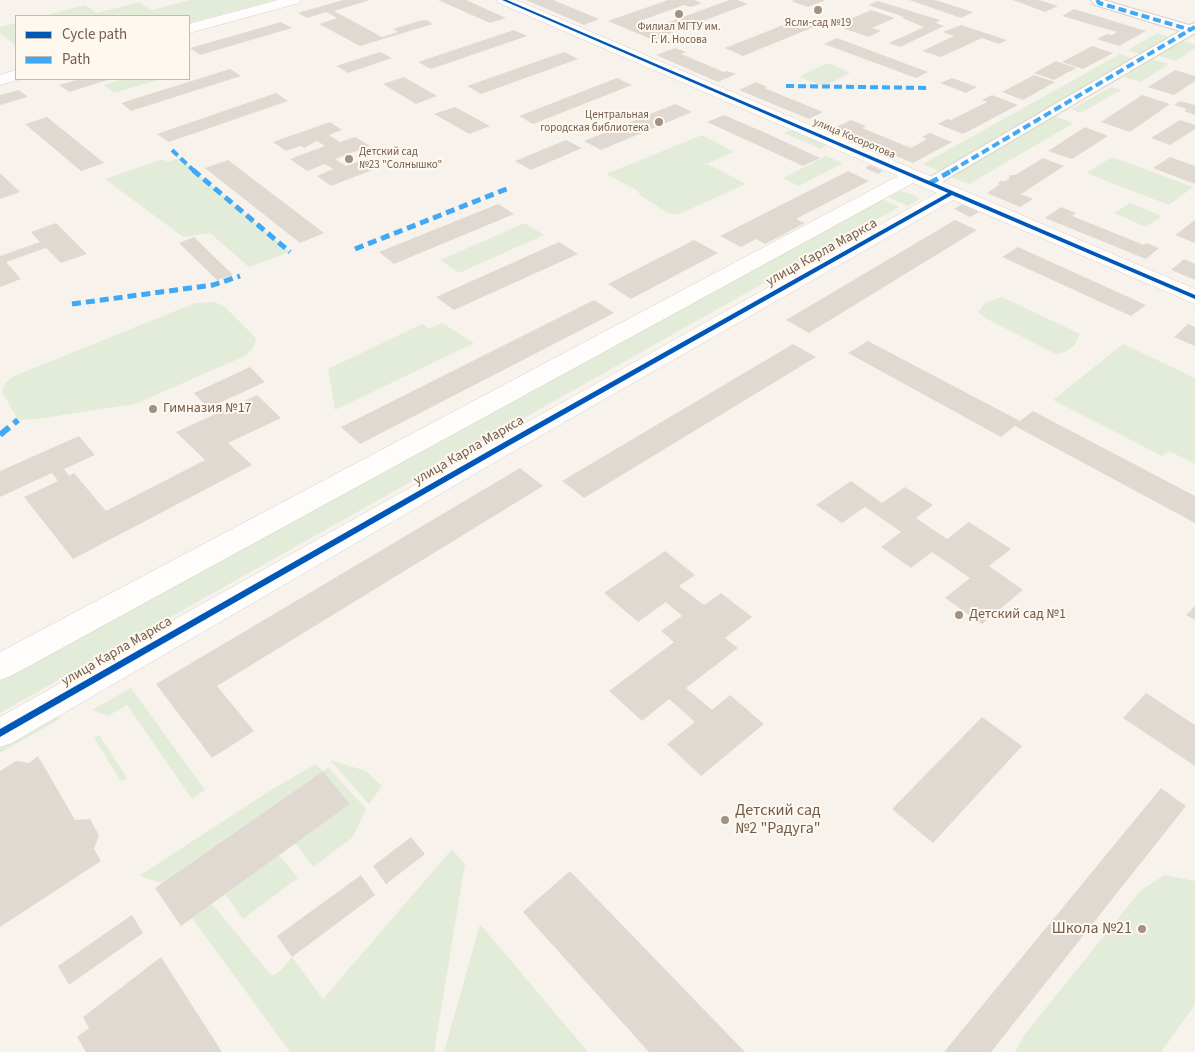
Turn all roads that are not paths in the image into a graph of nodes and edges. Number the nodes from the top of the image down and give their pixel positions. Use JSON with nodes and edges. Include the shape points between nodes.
{"nodes":[{"id":1,"x":294,"y":0,"type":"edge"},
{"id":2,"x":504,"y":0,"type":"edge"},
{"id":3,"x":1097,"y":0,"type":"edge"},
{"id":4,"x":190,"y":29,"type":"edge"},
{"id":5,"x":1193,"y":29,"type":"edge"},
{"id":6,"x":15,"y":75,"type":"edge"},
{"id":7,"x":0,"y":80,"type":"edge"},
{"id":8,"x":931,"y":184,"type":"junction"},
{"id":9,"x":1195,"y":297,"type":"edge"},
{"id":10,"x":0,"y":668,"type":"edge"},
{"id":11,"x":0,"y":733,"type":"edge"}],
"edges":[{"from":1,"to":4,"type":"street"},
{"from":2,"to":8,"type":"street","name":"улица Косоротова"},
{"from":3,"to":5,"type":"street"},
{"from":5,"to":8,"type":"street","name":"улица Карла Маркса"},
{"from":6,"to":7,"type":"street"},
{"from":8,"to":9,"type":"street","name":"улица Косоротова"},
{"from":8,"to":10,"type":"street","name":"улица Карла Маркса"},
{"from":8,"to":11,"type":"street","name":"улица Карла Маркса","via":[[510,442]]}]}
